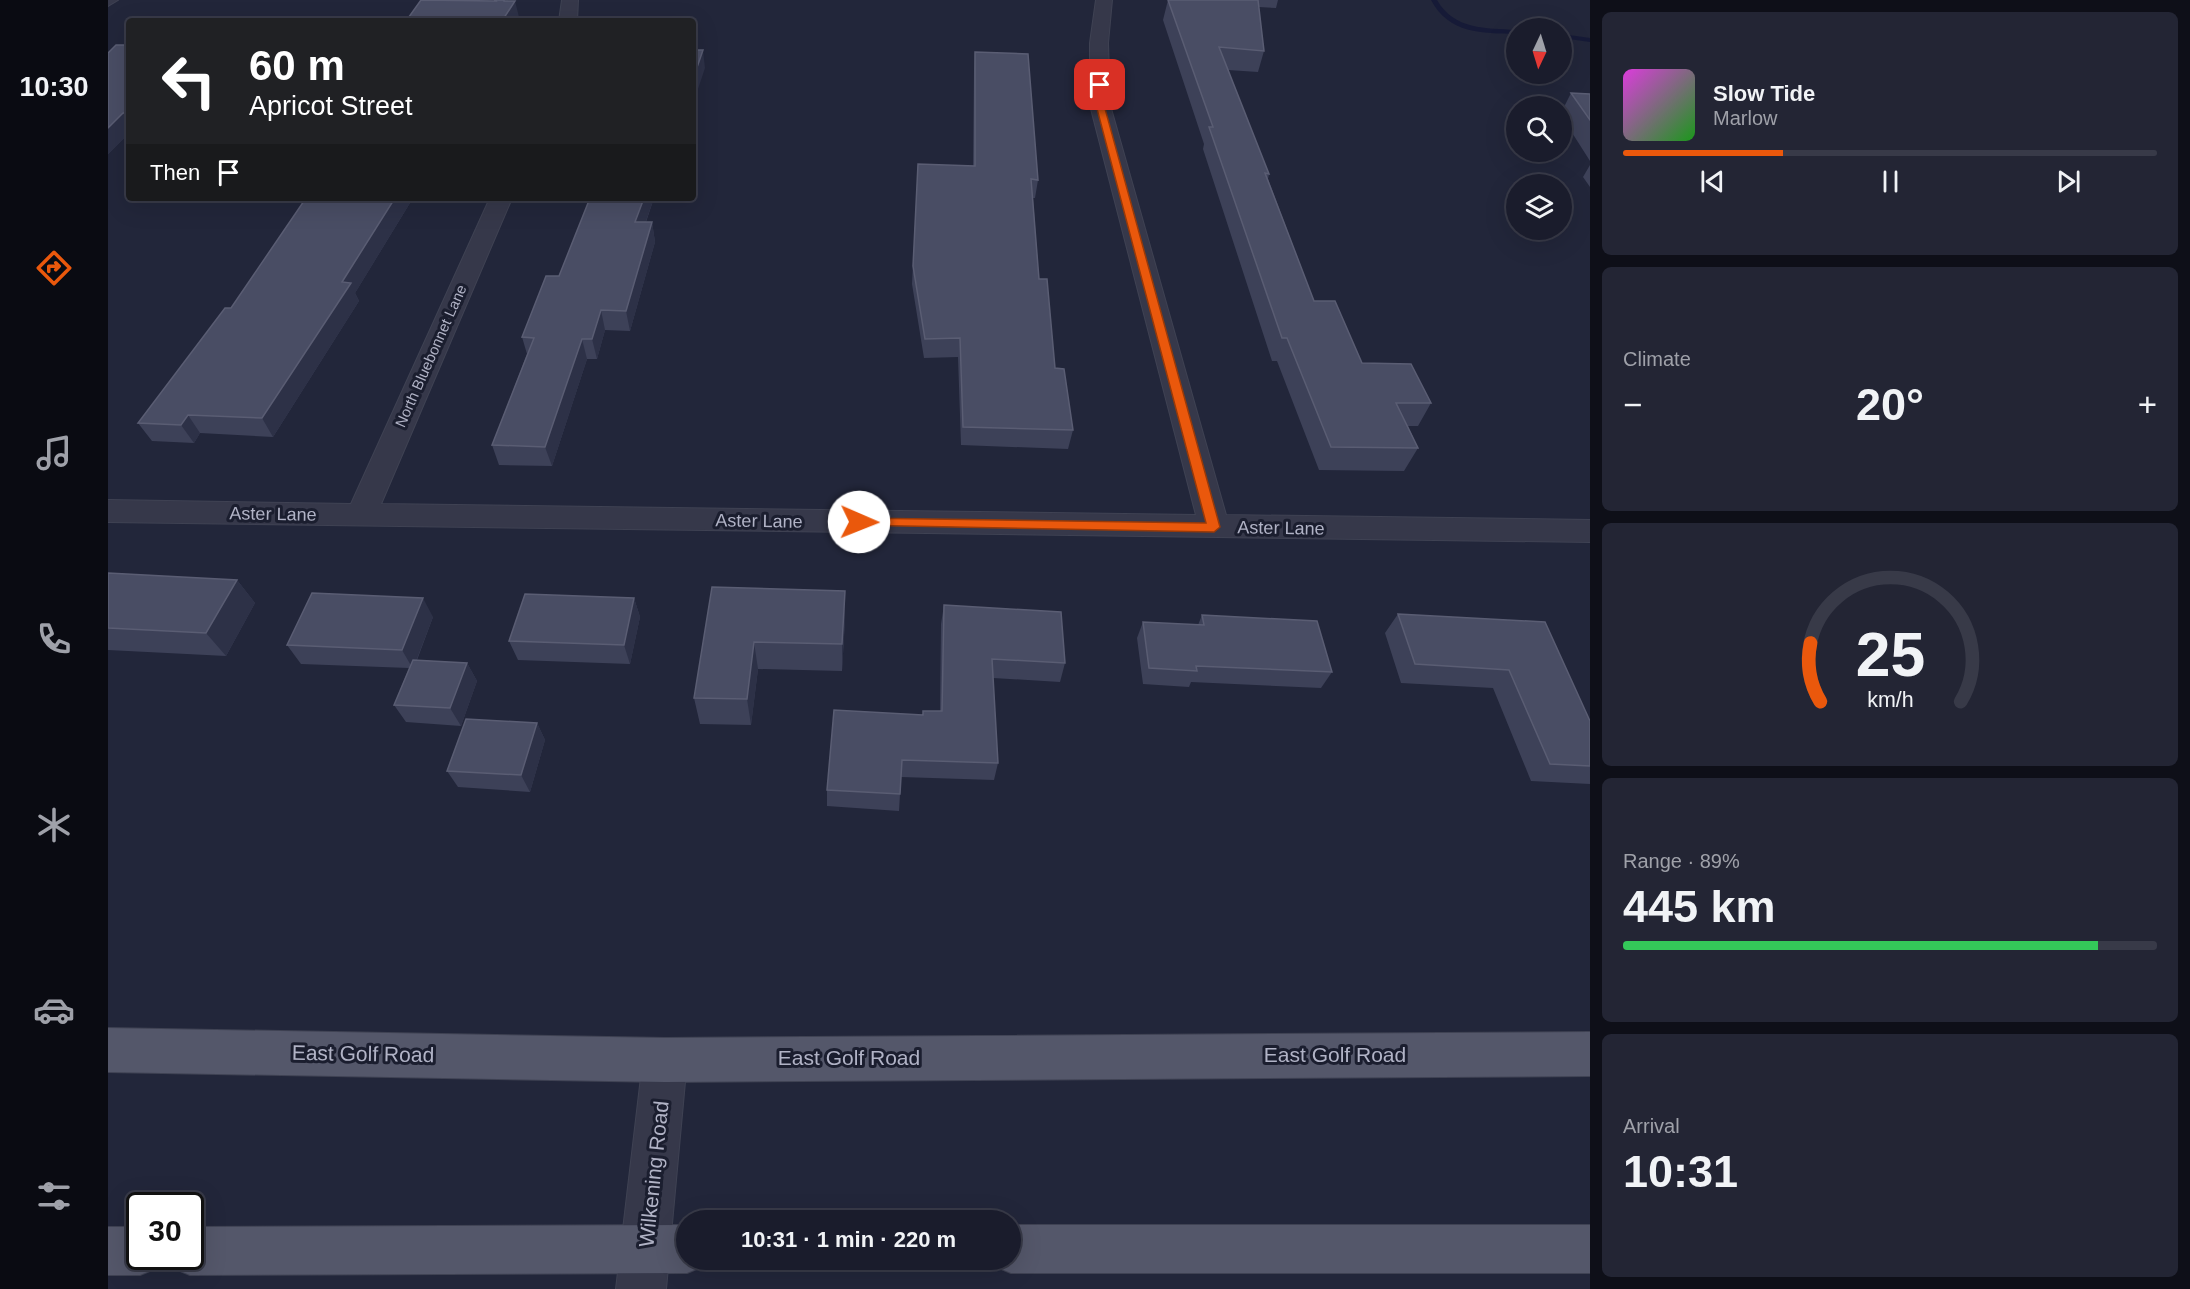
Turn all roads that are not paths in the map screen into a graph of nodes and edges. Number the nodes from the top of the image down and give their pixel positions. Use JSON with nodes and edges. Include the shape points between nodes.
{"nodes":[{"id":1,"x":570,"y":0,"type":"edge"},
{"id":2,"x":1104,"y":0,"type":"edge"},
{"id":3,"x":568,"y":18,"type":"edge"},
{"id":4,"x":500,"y":201,"type":"edge"},
{"id":5,"x":108,"y":512,"type":"edge"},
{"id":6,"x":361,"y":515,"type":"junction"},
{"id":7,"x":1214,"y":527,"type":"junction"},
{"id":8,"x":1590,"y":531,"type":"edge"},
{"id":9,"x":108,"y":1050,"type":"edge"},
{"id":10,"x":1590,"y":1054,"type":"edge"},
{"id":11,"x":665,"y":1060,"type":"junction"},
{"id":12,"x":1021,"y":1249,"type":"edge"},
{"id":13,"x":1590,"y":1249,"type":"edge"},
{"id":14,"x":108,"y":1251,"type":"edge"},
{"id":15,"x":126,"y":1251,"type":"edge"},
{"id":16,"x":204,"y":1251,"type":"edge"},
{"id":17,"x":658,"y":1262,"type":"edge"}],
"edges":[{"from":1,"to":3,"type":"street"},
{"from":2,"to":7,"type":"street","via":[[1099,43],[1100,105]]},
{"from":4,"to":6,"type":"street","name":"North Bluebonnet Lane"},
{"from":5,"to":6,"type":"street","name":"Aster Lane"},
{"from":6,"to":7,"type":"street","name":"Aster Lane"},
{"from":7,"to":8,"type":"street","name":"Aster Lane"},
{"from":9,"to":11,"type":"main road","name":"East Golf Road"},
{"from":10,"to":11,"type":"main road","name":"East Golf Road"},
{"from":11,"to":17,"type":"street","name":"Wilkening Road"},
{"from":12,"to":13,"type":"main road"},
{"from":14,"to":15,"type":"main road"},
{"from":16,"to":17,"type":"main road"}]}
